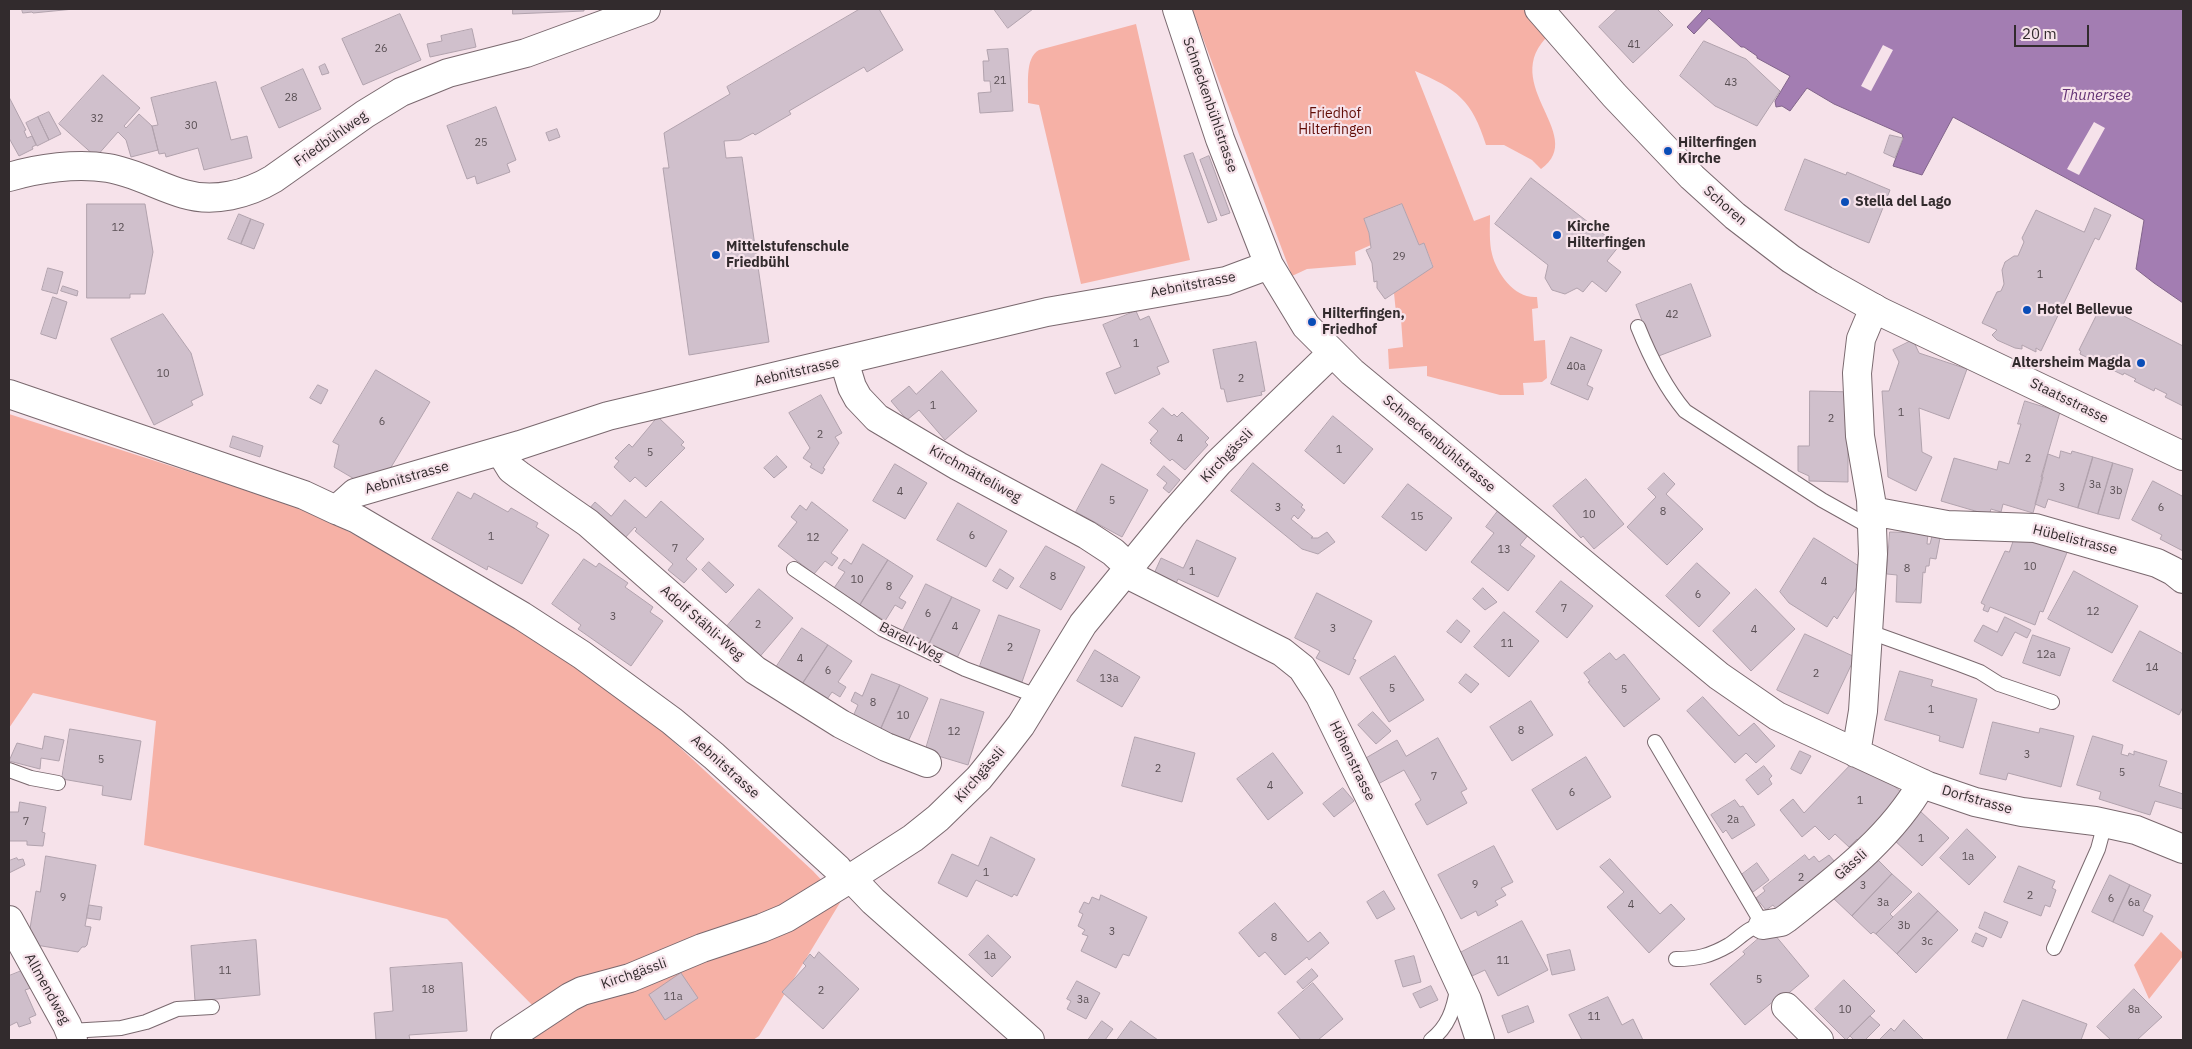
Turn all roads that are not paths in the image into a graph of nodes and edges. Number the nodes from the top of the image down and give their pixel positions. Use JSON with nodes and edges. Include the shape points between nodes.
{"nodes":[{"id":1,"x":646,"y":9,"type":"edge"},
{"id":2,"x":1177,"y":9,"type":"edge"},
{"id":3,"x":1540,"y":9,"type":"edge"},
{"id":4,"x":9,"y":177,"type":"edge"},
{"id":5,"x":1269,"y":265,"type":"junction"},
{"id":6,"x":1874,"y":308,"type":"junction"},
{"id":7,"x":1638,"y":327,"type":"dead end"},
{"id":8,"x":1332,"y":353,"type":"junction"},
{"id":9,"x":844,"y":361,"type":"junction"},
{"id":10,"x":9,"y":394,"type":"edge"},
{"id":11,"x":500,"y":451,"type":"junction"},
{"id":12,"x":2183,"y":456,"type":"edge"},
{"id":13,"x":336,"y":510,"type":"junction"},
{"id":14,"x":1872,"y":520,"type":"junction"},
{"id":15,"x":794,"y":569,"type":"dead end"},
{"id":16,"x":1127,"y":570,"type":"junction"},
{"id":17,"x":2183,"y":579,"type":"edge"},
{"id":18,"x":1867,"y":631,"type":"junction"},
{"id":19,"x":1037,"y":696,"type":"junction"},
{"id":20,"x":2052,"y":702,"type":"dead end"},
{"id":21,"x":1655,"y":742,"type":"dead end"},
{"id":22,"x":1856,"y":753,"type":"junction"},
{"id":23,"x":927,"y":763,"type":"dead end"},
{"id":24,"x":9,"y":770,"type":"edge"},
{"id":25,"x":58,"y":783,"type":"dead end"},
{"id":26,"x":1922,"y":783,"type":"junction"},
{"id":27,"x":2105,"y":823,"type":"junction"},
{"id":28,"x":2183,"y":849,"type":"edge"},
{"id":29,"x":849,"y":879,"type":"junction"},
{"id":30,"x":9,"y":920,"type":"edge"},
{"id":31,"x":1763,"y":925,"type":"junction"},
{"id":32,"x":2054,"y":948,"type":"dead end"},
{"id":33,"x":1676,"y":959,"type":"dead end"},
{"id":34,"x":1458,"y":981,"type":"junction"},
{"id":35,"x":212,"y":1006,"type":"dead end"},
{"id":36,"x":1786,"y":1007,"type":"dead end"},
{"id":37,"x":72,"y":1036,"type":"edge"},
{"id":38,"x":505,"y":1040,"type":"edge"},
{"id":39,"x":1030,"y":1040,"type":"edge"},
{"id":40,"x":1431,"y":1040,"type":"edge"},
{"id":41,"x":1480,"y":1040,"type":"edge"},
{"id":42,"x":1818,"y":1040,"type":"edge"}],
"edges":[{"from":1,"to":4,"type":"street","name":"Friedbühlweg","via":[[526,53],[448,73],[402,92],[262,186],[238,194],[186,195],[122,172],[88,166]]},
{"from":2,"to":5,"type":"street","name":"Schneckenbühlstrasse","via":[[1220,139]]},
{"from":3,"to":6,"type":"street","name":"Schoren","via":[[1614,95],[1692,177],[1735,216],[1791,259]]},
{"from":5,"to":8,"type":"street","name":"Schneckenbühlstrasse","via":[[1304,323]]},
{"from":5,"to":9,"type":"street","name":"Aebnitstrasse","via":[[1226,281],[1046,312]]},
{"from":6,"to":12,"type":"street","name":"Staatsstrasse"},
{"from":6,"to":14,"type":"street","via":[[1861,340],[1856,388]]},
{"from":7,"to":14,"type":"lane","via":[[1671,394],[1685,411],[1822,500]]},
{"from":8,"to":16,"type":"street","name":"Kirchgässli","via":[[1218,463]]},
{"from":8,"to":22,"type":"street","name":"Schneckenbühlstrasse","via":[[1719,676],[1777,716]]},
{"from":9,"to":11,"type":"street","name":"Aebnitstrasse","via":[[608,416]]},
{"from":9,"to":16,"type":"street","name":"Kirchmätteliweg","via":[[858,398],[877,418],[958,466],[1087,535],[1113,552]]},
{"from":10,"to":13,"type":"street","name":"Aebnitstrasse","via":[[304,495]]},
{"from":11,"to":13,"type":"street","name":"Aebnitstrasse","via":[[355,494]]},
{"from":11,"to":23,"type":"street","name":"Adolf Stähli-Weg","via":[[511,469],[588,523],[755,670],[841,724]]},
{"from":13,"to":29,"type":"street","name":"Aebnitstrasse","via":[[358,519],[498,600],[582,655],[714,756]]},
{"from":14,"to":17,"type":"street","name":"Hübelistrasse","via":[[2035,528],[2157,563]]},
{"from":14,"to":18,"type":"street","via":[[1873,554]]},
{"from":15,"to":19,"type":"lane","name":"Barell-Weg","via":[[882,629],[965,669]]},
{"from":16,"to":19,"type":"street","name":"Kirchgässli","via":[[1083,624]]},
{"from":16,"to":34,"type":"street","name":"Höhenstrasse","via":[[1150,587],[1282,652],[1302,668],[1320,696]]},
{"from":18,"to":20,"type":"lane","via":[[1960,664],[1999,684]]},
{"from":18,"to":22,"type":"street","via":[[1863,711]]},
{"from":19,"to":29,"type":"street","name":"Kirchgässli","via":[[1004,748],[956,802],[913,838]]},
{"from":21,"to":31,"type":"lane"},
{"from":22,"to":26,"type":"street","name":"Dorfstrasse"},
{"from":24,"to":25,"type":"lane"},
{"from":26,"to":27,"type":"street","name":"Dorfstrasse","via":[[1975,802]]},
{"from":26,"to":31,"type":"street","name":"Gässli","via":[[1913,800],[1889,828],[1835,879],[1781,922]]},
{"from":27,"to":28,"type":"street","name":"Dorfstrasse","via":[[2136,830]]},
{"from":27,"to":32,"type":"lane","via":[[2098,849]]},
{"from":29,"to":38,"type":"street","name":"Kirchgässli","via":[[786,918],[630,978],[582,991]]},
{"from":29,"to":39,"type":"street","name":"Aebnitstrasse"},
{"from":30,"to":37,"type":"street","name":"Allmendweg"},
{"from":31,"to":33,"type":"lane","name":"Gässli","via":[[1748,930],[1728,945],[1699,959]]},
{"from":34,"to":40,"type":"lane","via":[[1454,1006],[1446,1024]]},
{"from":34,"to":41,"type":"street","name":"Höhenstrasse"},
{"from":35,"to":37,"type":"lane","name":"Allmendweg","via":[[177,1008],[146,1022]]},
{"from":36,"to":42,"type":"street"}]}
